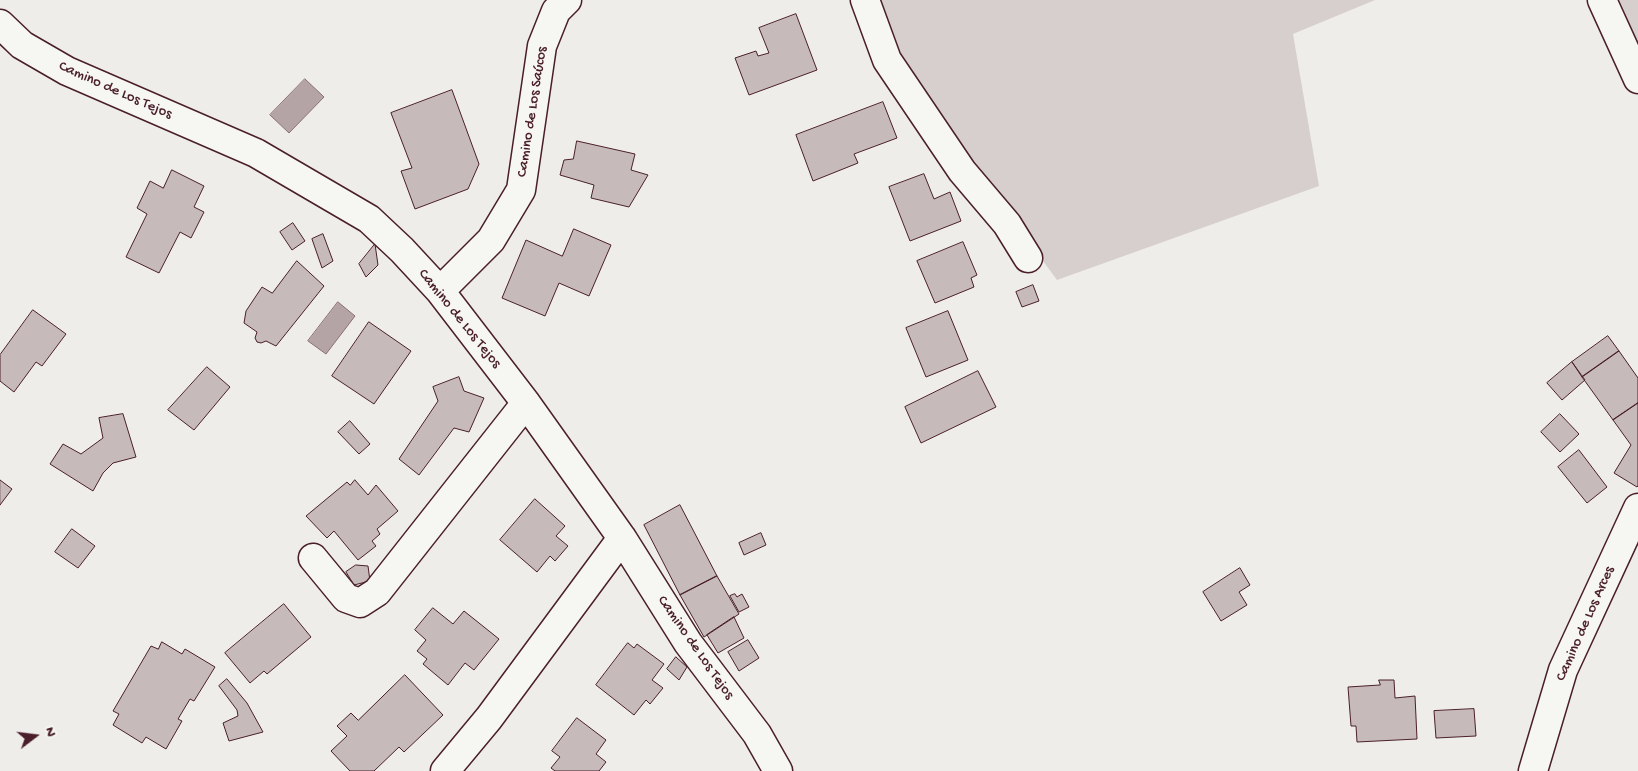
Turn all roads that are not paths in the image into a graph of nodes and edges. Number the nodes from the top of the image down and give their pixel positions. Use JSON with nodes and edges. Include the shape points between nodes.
{"nodes":[{"id":1,"x":567,"y":0,"type":"edge"},
{"id":2,"x":865,"y":0,"type":"edge"},
{"id":3,"x":1602,"y":0,"type":"edge"},
{"id":4,"x":0,"y":24,"type":"edge"},
{"id":5,"x":1638,"y":79,"type":"edge"},
{"id":6,"x":1028,"y":258,"type":"dead end"},
{"id":7,"x":440,"y":291,"type":"junction"},
{"id":8,"x":526,"y":403,"type":"junction"},
{"id":9,"x":1638,"y":508,"type":"edge"},
{"id":10,"x":622,"y":538,"type":"junction"},
{"id":11,"x":313,"y":558,"type":"dead end"},
{"id":12,"x":445,"y":771,"type":"edge"},
{"id":13,"x":778,"y":771,"type":"edge"},
{"id":14,"x":1533,"y":771,"type":"edge"}],
"edges":[{"from":1,"to":7,"type":"street","name":"Camino de Los Saúcos","via":[[556,11],[542,46],[521,190],[491,240]]},
{"from":2,"to":6,"type":"street","via":[[887,60],[962,171],[1007,224]]},
{"from":3,"to":5,"type":"street"},
{"from":4,"to":7,"type":"street","name":"Camino de Los Tejos","via":[[22,45],[67,71],[256,153],[369,218]]},
{"from":7,"to":8,"type":"street","name":"Camino de Los Tejos"},
{"from":8,"to":10,"type":"street","name":"Camino de Los Tejos"},
{"from":8,"to":11,"type":"street","via":[[376,592],[360,603],[346,598]]},
{"from":9,"to":14,"type":"street","name":"Camino de Los Arces","via":[[1563,670]]},
{"from":10,"to":12,"type":"street","via":[[489,718]]},
{"from":10,"to":13,"type":"street","name":"Camino de Los Tejos","via":[[688,643],[757,734]]}]}
